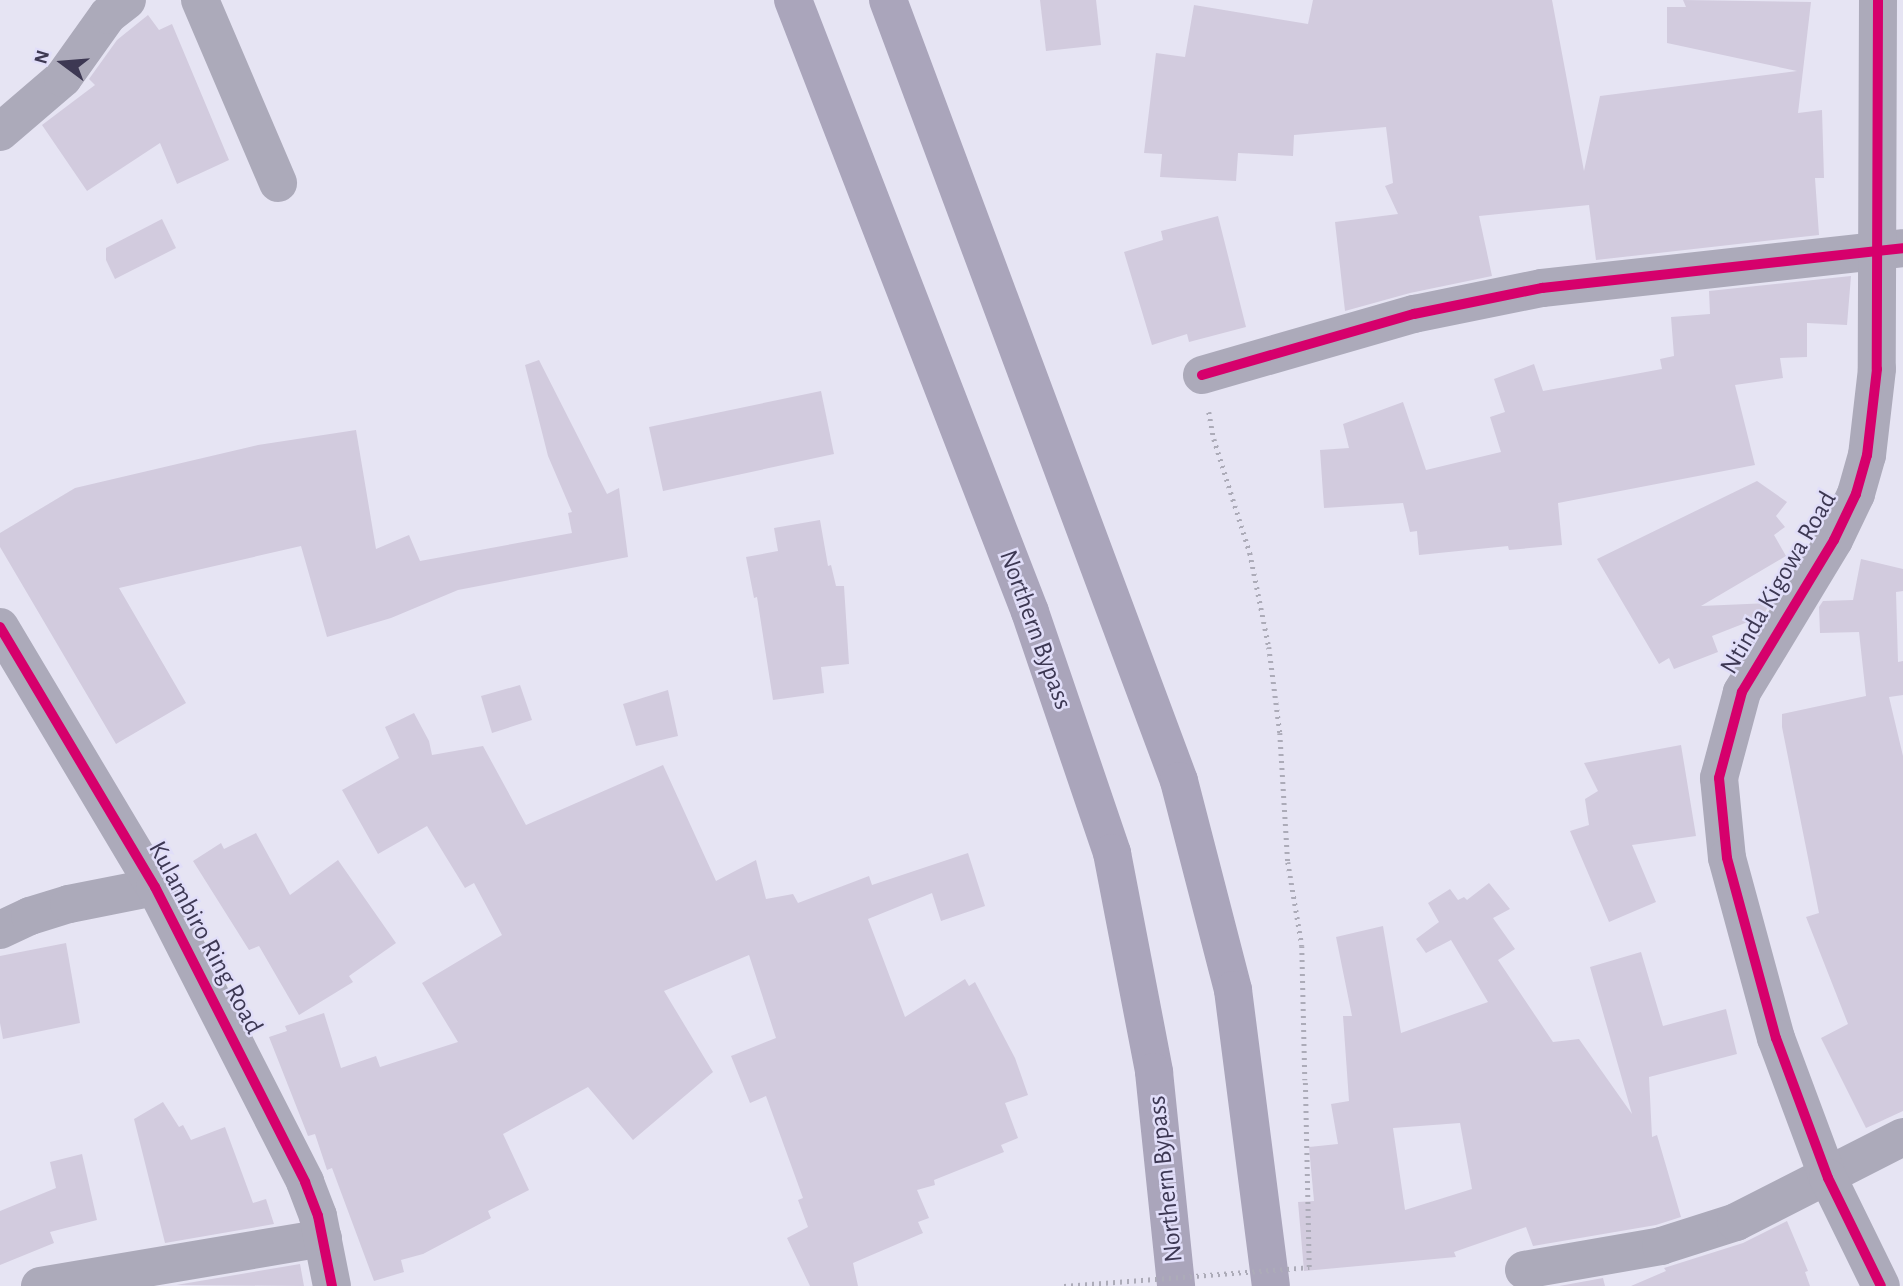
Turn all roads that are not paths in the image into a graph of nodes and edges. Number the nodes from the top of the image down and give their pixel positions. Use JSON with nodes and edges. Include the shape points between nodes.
{"nodes":[{"id":1,"x":127,"y":0,"type":"edge"},
{"id":2,"x":200,"y":0,"type":"edge"},
{"id":3,"x":793,"y":0,"type":"edge"},
{"id":4,"x":888,"y":0,"type":"edge"},
{"id":5,"x":1878,"y":0,"type":"edge"},
{"id":6,"x":0,"y":132,"type":"edge"},
{"id":7,"x":278,"y":183,"type":"dead end"},
{"id":8,"x":1890,"y":250,"type":"edge"},
{"id":9,"x":1202,"y":375,"type":"road end"},
{"id":10,"x":0,"y":627,"type":"edge"},
{"id":11,"x":156,"y":887,"type":"junction"},
{"id":12,"x":0,"y":930,"type":"edge"},
{"id":13,"x":1903,"y":1137,"type":"edge"},
{"id":14,"x":1828,"y":1178,"type":"junction"},
{"id":15,"x":323,"y":1238,"type":"junction"},
{"id":16,"x":1524,"y":1270,"type":"dead end"},
{"id":17,"x":40,"y":1286,"type":"edge"},
{"id":18,"x":332,"y":1286,"type":"edge"},
{"id":19,"x":1176,"y":1286,"type":"edge"},
{"id":20,"x":1271,"y":1286,"type":"edge"},
{"id":21,"x":1881,"y":1286,"type":"edge"}],
"edges":[{"from":1,"to":6,"type":"street","via":[[108,15],[63,78]]},
{"from":2,"to":7,"type":"street"},
{"from":3,"to":19,"type":"highway","name":"Northern Bypass","via":[[1031,612],[1112,853],[1154,1072]]},
{"from":4,"to":20,"type":"highway","via":[[1179,781],[1233,989]]},
{"from":5,"to":8,"type":"street","name":"Ntinda Kigowa Road"},
{"from":8,"to":9,"type":"street","via":[[1542,288],[1414,314]]},
{"from":8,"to":14,"type":"street","name":"Ntinda Kigowa Road","via":[[1867,455],[1856,494],[1834,540],[1742,692],[1720,778],[1731,870],[1776,1038]]},
{"from":10,"to":11,"type":"street","name":"Kulambiro Ring Road"},
{"from":11,"to":12,"type":"street","via":[[69,904]]},
{"from":11,"to":15,"type":"street","name":"Kulambiro Ring Road","via":[[305,1182]]},
{"from":13,"to":14,"type":"street"},
{"from":14,"to":16,"type":"street","via":[[1736,1222],[1690,1238]]},
{"from":14,"to":21,"type":"street","name":"Ntinda Kigowa Road"},
{"from":15,"to":17,"type":"street"},
{"from":15,"to":18,"type":"street","name":"Kulambiro Ring Road"}]}
